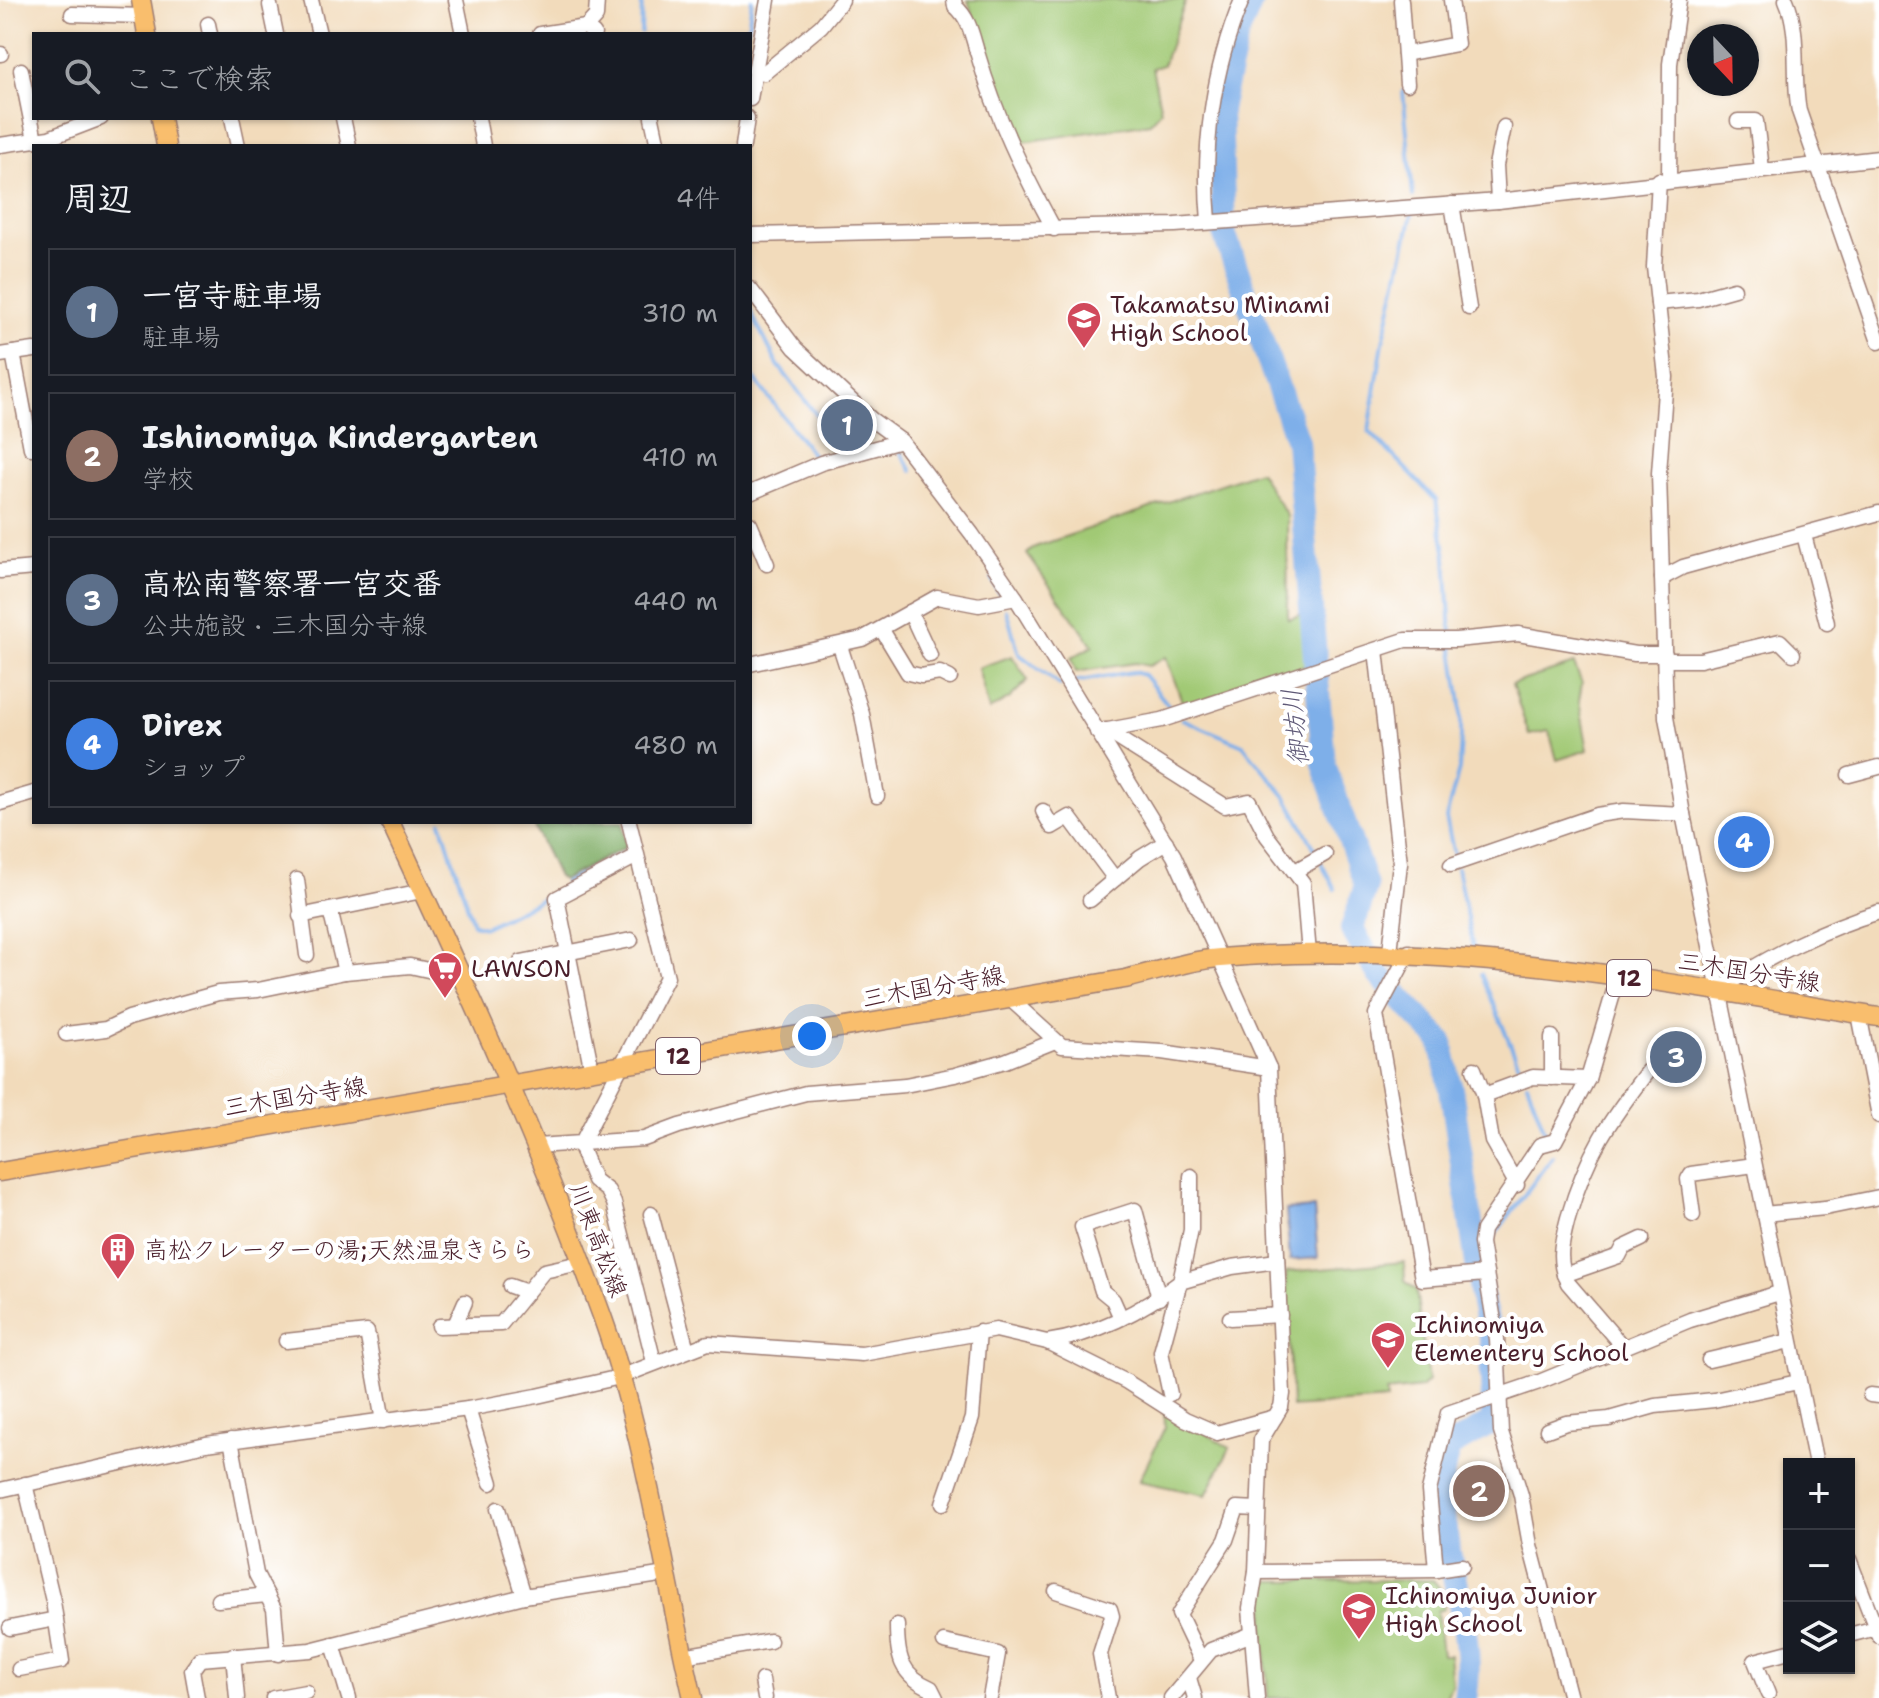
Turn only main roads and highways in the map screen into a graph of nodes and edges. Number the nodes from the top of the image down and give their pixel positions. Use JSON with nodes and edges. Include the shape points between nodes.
{"nodes":[{"id":1,"x":161,"y":120,"type":"edge"},
{"id":2,"x":166,"y":144,"type":"edge"},
{"id":3,"x":391,"y":824,"type":"edge"},
{"id":4,"x":1879,"y":1017,"type":"edge"},
{"id":5,"x":512,"y":1087,"type":"junction"},
{"id":6,"x":0,"y":1172,"type":"edge"},
{"id":7,"x":693,"y":1698,"type":"edge"}],
"edges":[{"from":1,"to":2,"type":"main road"},
{"from":3,"to":5,"type":"main road","name":"川東高松線"},
{"from":4,"to":5,"type":"main road","name":"三木国分寺線","number":"12","via":[[1409,952],[1217,958],[1125,979]]},
{"from":5,"to":6,"type":"main road","name":"三木国分寺線","number":"12"},
{"from":5,"to":7,"type":"main road","name":"川東高松線","via":[[620,1377]]}]}
